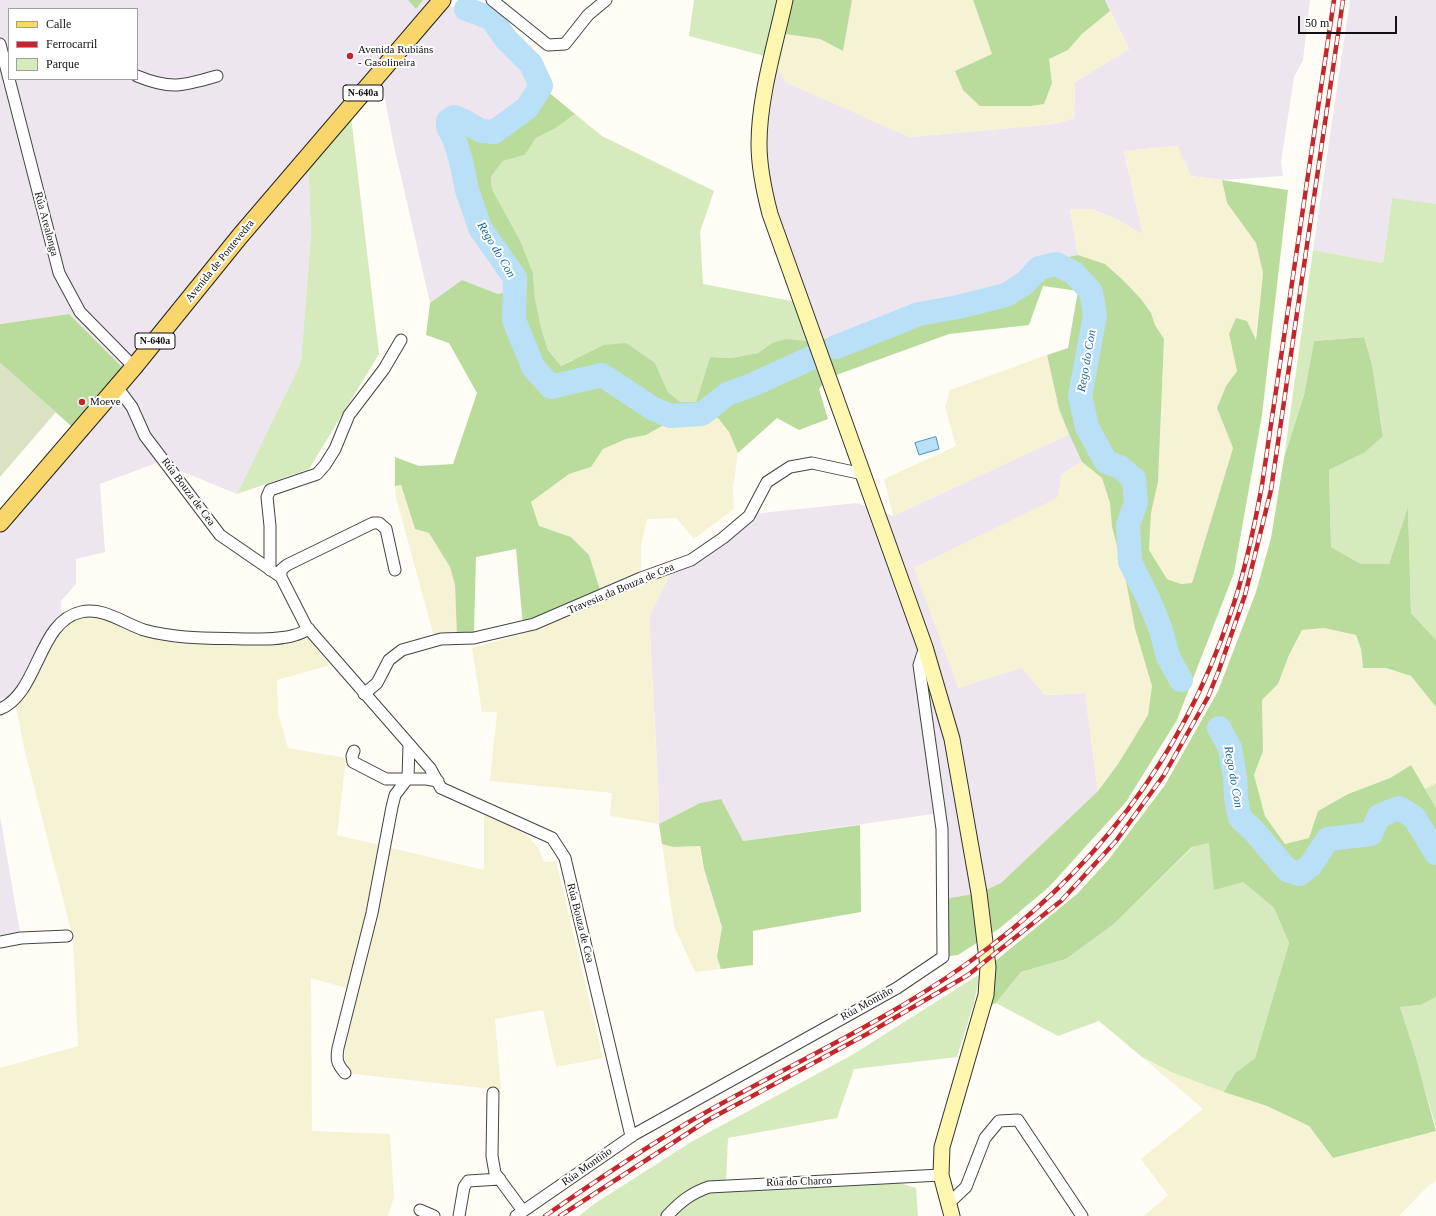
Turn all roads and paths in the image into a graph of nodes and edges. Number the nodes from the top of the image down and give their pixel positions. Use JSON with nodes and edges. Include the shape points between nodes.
{"nodes":[{"id":1,"x":442,"y":0,"type":"edge"},
{"id":2,"x":492,"y":0,"type":"edge"},
{"id":3,"x":785,"y":0,"type":"edge"},
{"id":4,"x":602,"y":1,"type":"edge"},
{"id":5,"x":0,"y":44,"type":"edge"},
{"id":6,"x":6,"y":56,"type":"edge"},
{"id":7,"x":138,"y":76,"type":"edge"},
{"id":8,"x":217,"y":76,"type":"dead end"},
{"id":9,"x":12,"y":80,"type":"edge"},
{"id":10,"x":401,"y":340,"type":"dead end"},
{"id":11,"x":134,"y":367,"type":"junction"},
{"id":12,"x":117,"y":387,"type":"junction"},
{"id":13,"x":863,"y":474,"type":"junction"},
{"id":14,"x":0,"y":523,"type":"edge"},
{"id":15,"x":270,"y":570,"type":"junction"},
{"id":16,"x":395,"y":570,"type":"dead end"},
{"id":17,"x":281,"y":577,"type":"junction"},
{"id":18,"x":309,"y":629,"type":"junction"},
{"id":19,"x":925,"y":647,"type":"junction"},
{"id":20,"x":364,"y":694,"type":"junction"},
{"id":21,"x":0,"y":709,"type":"edge"},
{"id":22,"x":409,"y":745,"type":"junction"},
{"id":23,"x":354,"y":751,"type":"dead end"},
{"id":24,"x":408,"y":778,"type":"junction"},
{"id":25,"x":438,"y":781,"type":"junction"},
{"id":26,"x":67,"y":936,"type":"dead end"},
{"id":27,"x":0,"y":942,"type":"edge"},
{"id":28,"x":345,"y":1072,"type":"dead end"},
{"id":29,"x":493,"y":1093,"type":"dead end"},
{"id":30,"x":631,"y":1136,"type":"junction"},
{"id":31,"x":941,"y":1175,"type":"junction"},
{"id":32,"x":500,"y":1179,"type":"junction"},
{"id":33,"x":420,"y":1210,"type":"dead end"},
{"id":34,"x":950,"y":1210,"type":"edge"},
{"id":35,"x":520,"y":1213,"type":"edge"},
{"id":36,"x":434,"y":1216,"type":"edge"},
{"id":37,"x":459,"y":1216,"type":"edge"},
{"id":38,"x":667,"y":1216,"type":"edge"},
{"id":39,"x":1082,"y":1216,"type":"edge"}],
"edges":[{"from":1,"to":11,"type":"main road","name":"Avenida de Pontevedra","number":"N-640a","via":[[240,236]]},
{"from":2,"to":4,"type":"street","via":[[548,45],[565,44]]},
{"from":3,"to":13,"type":"main road","via":[[764,102],[759,143],[763,186],[772,221]]},
{"from":5,"to":6,"type":"street","name":"Rúa Arealonga"},
{"from":7,"to":8,"type":"street","via":[[168,86],[183,86]]},
{"from":9,"to":11,"type":"street","name":"Rúa Arealonga","via":[[59,273],[80,312]]},
{"from":10,"to":15,"type":"street","via":[[384,369],[349,415],[325,466],[317,474],[270,490],[267,497]]},
{"from":11,"to":12,"type":"main road","name":"Avenida de Pontevedra","number":"N-640a"},
{"from":12,"to":14,"type":"main road","name":"Avenida de Pontevedra","number":"N-640a"},
{"from":12,"to":15,"type":"street","name":"Rúa Bouza de Cea","via":[[132,407],[145,436],[220,535]]},
{"from":13,"to":19,"type":"main road"},
{"from":13,"to":20,"type":"street","name":"Travesia da Bouza de Cea","via":[[812,463],[790,467],[767,482],[749,516],[690,560],[534,624],[474,638],[441,639],[402,650],[389,660],[378,683]]},
{"from":15,"to":17,"type":"street","name":"Rúa Bouza de Cea"},
{"from":16,"to":17,"type":"street","via":[[386,529],[379,523],[373,523],[287,565],[281,570]]},
{"from":17,"to":18,"type":"street","name":"Rúa Bouza de Cea"},
{"from":18,"to":20,"type":"street","name":"Rúa Bouza de Cea"},
{"from":18,"to":21,"type":"street","via":[[295,635],[264,639],[204,638],[144,630],[93,610],[79,612],[62,622],[48,641],[22,691],[10,705]]},
{"from":19,"to":30,"type":"street","name":"Rúa Montiño","via":[[919,665],[942,829],[943,957],[897,988]]},
{"from":19,"to":31,"type":"main road","via":[[952,739],[979,893],[988,967],[986,995],[942,1147]]},
{"from":20,"to":22,"type":"street","name":"Rúa Bouza de Cea"},
{"from":22,"to":24,"type":"street"},
{"from":22,"to":25,"type":"street","name":"Rúa Bouza de Cea"},
{"from":23,"to":24,"type":"street","via":[[353,762],[386,779]]},
{"from":24,"to":25,"type":"street"},
{"from":24,"to":28,"type":"street","via":[[395,795],[372,913],[338,1048],[336,1059]]},
{"from":25,"to":30,"type":"street","name":"Rúa Bouza de Cea","via":[[441,788],[552,838],[565,858]]},
{"from":26,"to":27,"type":"street","via":[[21,938]]},
{"from":29,"to":32,"type":"street","name":"Rúa Montiño","via":[[492,1156],[495,1172]]},
{"from":30,"to":35,"type":"street","name":"Rúa Montiño"},
{"from":31,"to":34,"type":"main road"},
{"from":31,"to":38,"type":"street","name":"Rúa do Charco","via":[[709,1187],[695,1191]]},
{"from":32,"to":35,"type":"street","name":"Rúa Montiño"},
{"from":32,"to":37,"type":"street","via":[[468,1181],[464,1187]]},
{"from":33,"to":36,"type":"street"},
{"from":34,"to":39,"type":"street","via":[[966,1187],[985,1138],[999,1121],[1018,1120]]}]}
